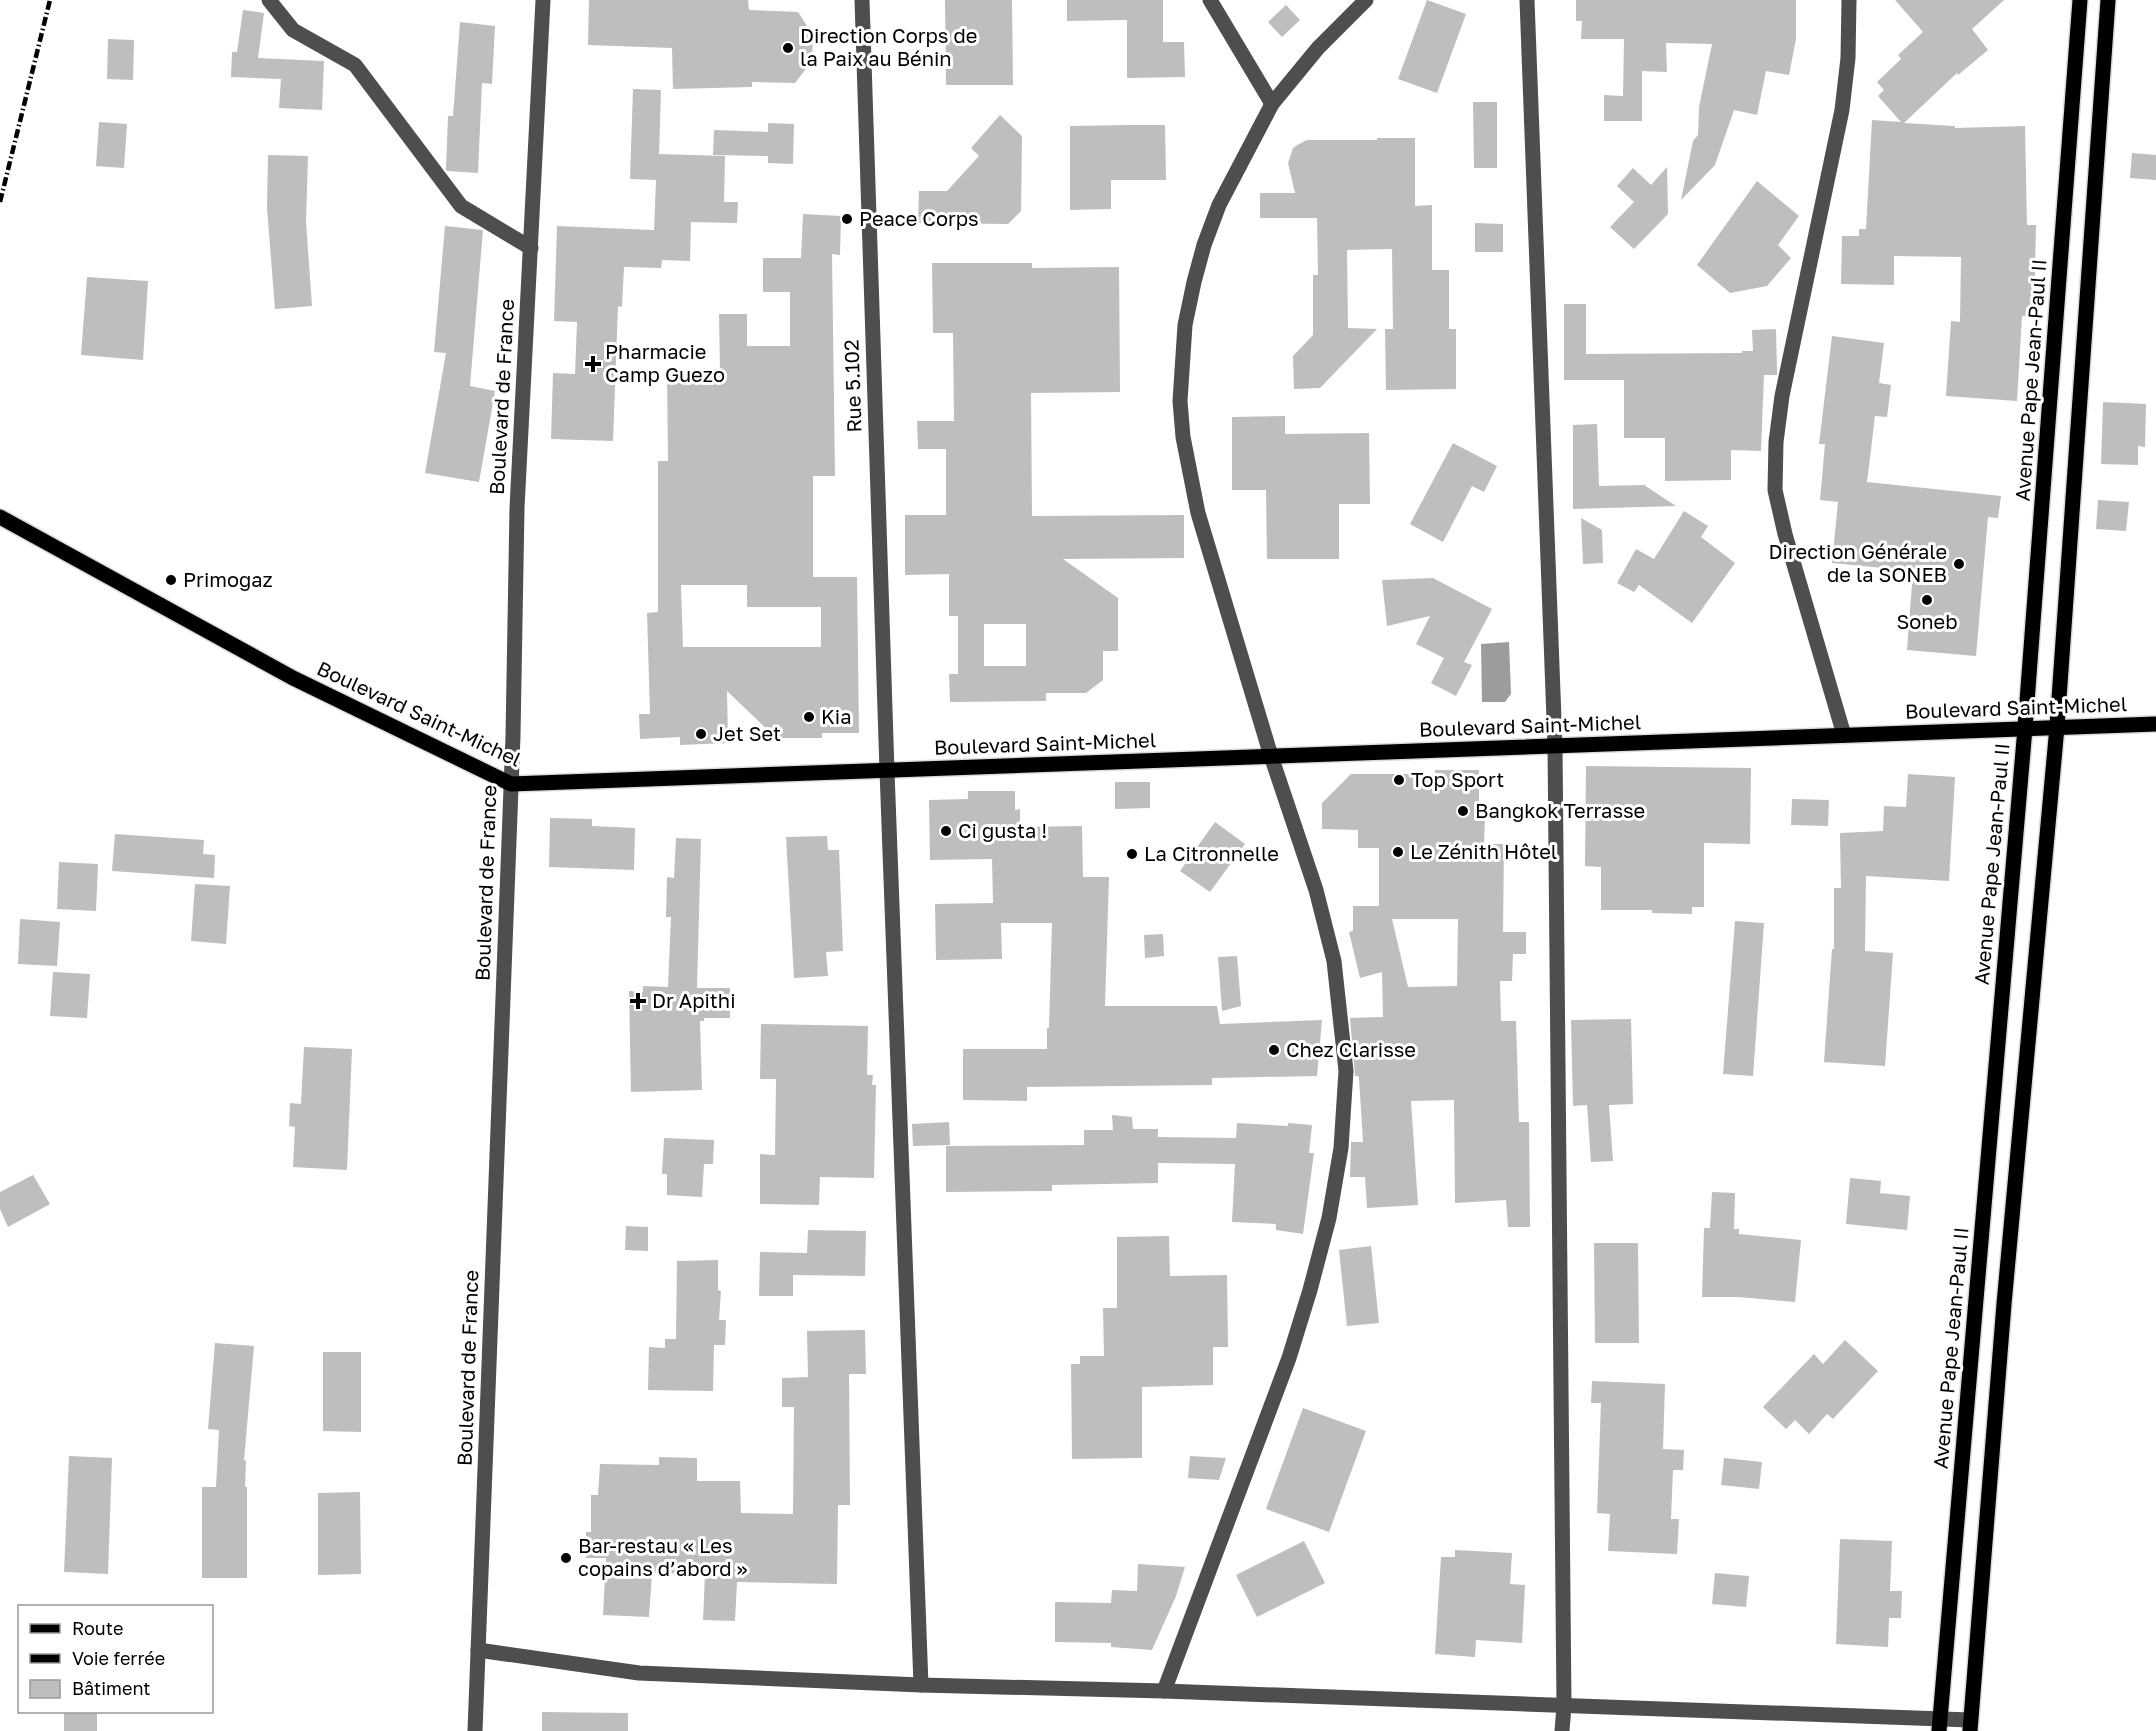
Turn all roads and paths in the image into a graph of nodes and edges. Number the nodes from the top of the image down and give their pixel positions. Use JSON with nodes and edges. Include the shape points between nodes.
{"nodes":[{"id":1,"x":269,"y":0,"type":"edge"},
{"id":2,"x":543,"y":0,"type":"edge"},
{"id":3,"x":862,"y":0,"type":"edge"},
{"id":4,"x":1210,"y":0,"type":"edge"},
{"id":5,"x":1366,"y":0,"type":"edge"},
{"id":6,"x":1527,"y":0,"type":"edge"},
{"id":7,"x":1849,"y":0,"type":"edge"},
{"id":8,"x":2080,"y":0,"type":"edge"},
{"id":9,"x":2108,"y":0,"type":"edge"},
{"id":10,"x":1272,"y":104,"type":"junction"},
{"id":11,"x":531,"y":248,"type":"junction"},
{"id":12,"x":0,"y":517,"type":"edge"},
{"id":13,"x":2156,"y":724,"type":"edge"},
{"id":14,"x":2057,"y":727,"type":"junction"},
{"id":15,"x":2025,"y":728,"type":"junction"},
{"id":16,"x":1844,"y":735,"type":"junction"},
{"id":17,"x":1555,"y":746,"type":"junction"},
{"id":18,"x":1271,"y":756,"type":"junction"},
{"id":19,"x":887,"y":771,"type":"junction"},
{"id":20,"x":510,"y":784,"type":"junction"},
{"id":21,"x":478,"y":1650,"type":"junction"},
{"id":22,"x":921,"y":1685,"type":"junction"},
{"id":23,"x":1164,"y":1691,"type":"junction"},
{"id":24,"x":1564,"y":1706,"type":"junction"},
{"id":25,"x":1940,"y":1725,"type":"edge"},
{"id":26,"x":1970,"y":1726,"type":"edge"},
{"id":27,"x":475,"y":1731,"type":"edge"},
{"id":28,"x":1562,"y":1731,"type":"edge"}],
"edges":[{"from":1,"to":11,"type":"street","via":[[293,30],[355,65],[461,206]]},
{"from":2,"to":11,"type":"street","name":"Boulevard de France"},
{"from":3,"to":19,"type":"street","name":"Rue 5.102"},
{"from":4,"to":10,"type":"street"},
{"from":5,"to":10,"type":"street","via":[[1318,48]]},
{"from":6,"to":17,"type":"street"},
{"from":7,"to":16,"type":"street","via":[[1842,110],[1782,396],[1776,442],[1776,490],[1785,534]]},
{"from":8,"to":15,"type":"main road","name":"Avenue Pape Jean-Paul II"},
{"from":9,"to":14,"type":"main road"},
{"from":10,"to":18,"type":"street","via":[[1219,205],[1204,245],[1185,325],[1180,401],[1198,513]]},
{"from":11,"to":20,"type":"street","name":"Boulevard de France"},
{"from":12,"to":20,"type":"main road","name":"Boulevard Saint-Michel","via":[[293,678]]},
{"from":13,"to":14,"type":"main road","name":"Boulevard Saint-Michel"},
{"from":14,"to":15,"type":"main road","name":"Boulevard Saint-Michel"},
{"from":14,"to":26,"type":"main road"},
{"from":15,"to":16,"type":"main road","name":"Boulevard Saint-Michel"},
{"from":15,"to":25,"type":"main road","name":"Avenue Pape Jean-Paul II"},
{"from":16,"to":17,"type":"main road","name":"Boulevard Saint-Michel"},
{"from":17,"to":18,"type":"main road","name":"Boulevard Saint-Michel"},
{"from":17,"to":24,"type":"street"},
{"from":18,"to":19,"type":"main road","name":"Boulevard Saint-Michel"},
{"from":18,"to":23,"type":"street","via":[[1316,890],[1334,961],[1346,1071],[1341,1148],[1329,1218],[1289,1358]]},
{"from":19,"to":20,"type":"main road","name":"Boulevard Saint-Michel"},
{"from":19,"to":22,"type":"street","name":"Rue 5.102"},
{"from":20,"to":21,"type":"street","name":"Boulevard de France"},
{"from":21,"to":22,"type":"street","via":[[639,1673]]},
{"from":21,"to":27,"type":"street","name":"Boulevard de France"},
{"from":22,"to":23,"type":"street"},
{"from":23,"to":24,"type":"street"},
{"from":24,"to":25,"type":"street"},
{"from":24,"to":28,"type":"street"},
{"from":25,"to":26,"type":"street"}]}
